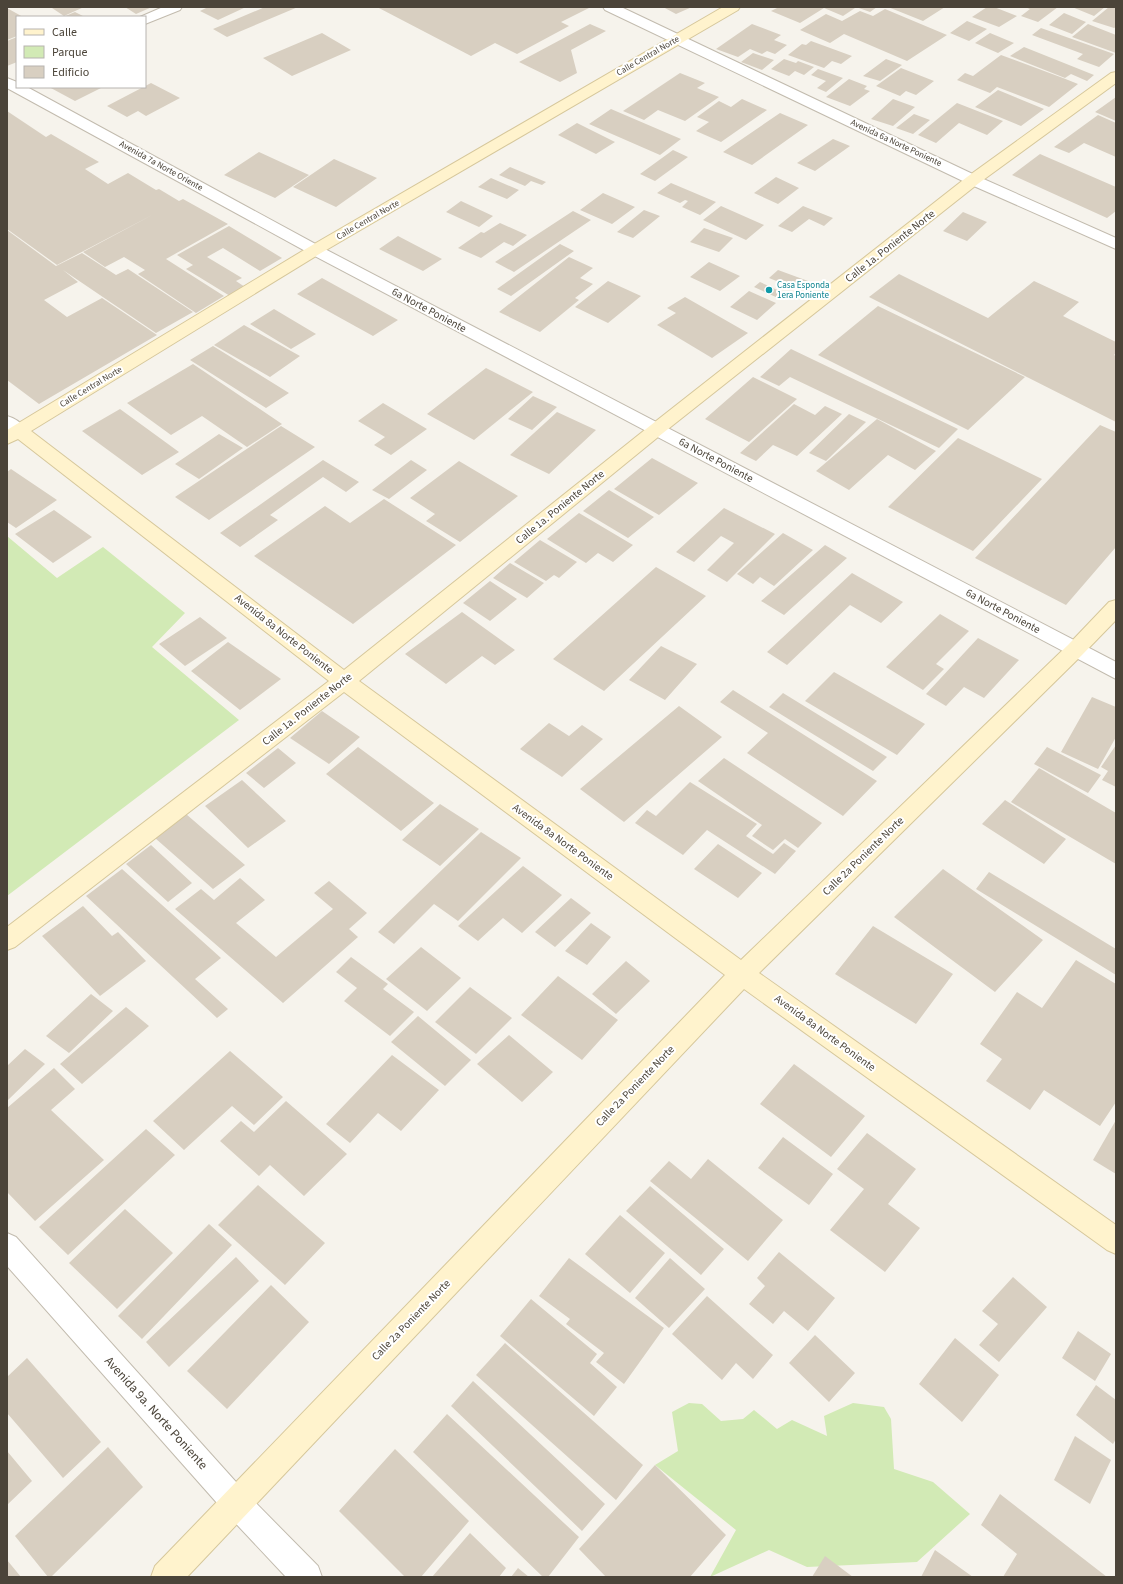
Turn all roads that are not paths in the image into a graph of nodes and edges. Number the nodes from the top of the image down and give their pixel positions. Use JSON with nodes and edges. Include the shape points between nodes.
{"nodes":[{"id":1,"x":175,"y":7,"type":"edge"},
{"id":2,"x":610,"y":7,"type":"edge"},
{"id":3,"x":733,"y":7,"type":"edge"},
{"id":4,"x":146,"y":20,"type":"edge"},
{"id":5,"x":677,"y":39,"type":"junction"},
{"id":6,"x":16,"y":76,"type":"edge"},
{"id":7,"x":1116,"y":76,"type":"edge"},
{"id":8,"x":7,"y":80,"type":"edge"},
{"id":9,"x":16,"y":85,"type":"edge"},
{"id":10,"x":21,"y":88,"type":"edge"},
{"id":11,"x":973,"y":180,"type":"junction"},
{"id":12,"x":1116,"y":244,"type":"edge"},
{"id":13,"x":315,"y":250,"type":"junction"},
{"id":14,"x":657,"y":429,"type":"junction"},
{"id":15,"x":11,"y":431,"type":"edge"},
{"id":16,"x":1116,"y":607,"type":"edge"},
{"id":17,"x":1075,"y":650,"type":"junction"},
{"id":18,"x":1116,"y":671,"type":"edge"},
{"id":19,"x":344,"y":681,"type":"junction"},
{"id":20,"x":7,"y":940,"type":"edge"},
{"id":21,"x":742,"y":974,"type":"junction"},
{"id":22,"x":1116,"y":1241,"type":"edge"},
{"id":23,"x":7,"y":1246,"type":"edge"},
{"id":24,"x":235,"y":1502,"type":"junction"},
{"id":25,"x":166,"y":1577,"type":"edge"},
{"id":26,"x":307,"y":1577,"type":"edge"}],
"edges":[{"from":1,"to":4,"type":"street"},
{"from":2,"to":5,"type":"street","name":"Avenida 6a Norte Poniente"},
{"from":3,"to":5,"type":"main road","name":"Calle Central Norte"},
{"from":5,"to":11,"type":"street","name":"Avenida 6a Norte Poniente"},
{"from":5,"to":13,"type":"main road","name":"Calle Central Norte"},
{"from":6,"to":8,"type":"street"},
{"from":7,"to":11,"type":"main road","name":"Calle 1a. Poniente Norte"},
{"from":8,"to":9,"type":"street","name":"Avenida 7a Norte Oriente"},
{"from":10,"to":13,"type":"street","name":"Avenida 7a Norte Oriente"},
{"from":11,"to":12,"type":"street","name":"Avenida 6a Norte Poniente"},
{"from":11,"to":14,"type":"main road","name":"Calle 1a. Poniente Norte"},
{"from":13,"to":14,"type":"street","name":"6a Norte Poniente"},
{"from":13,"to":15,"type":"main road","name":"Calle Central Norte"},
{"from":14,"to":17,"type":"street","name":"6a Norte Poniente"},
{"from":14,"to":19,"type":"main road","name":"Calle 1a. Poniente Norte"},
{"from":15,"to":19,"type":"main road","name":"Avenida 8a Norte Poniente"},
{"from":16,"to":17,"type":"main road","name":"Calle 2a Poniente Norte"},
{"from":17,"to":18,"type":"street","name":"6a Norte Poniente"},
{"from":17,"to":21,"type":"main road","name":"Calle 2a Poniente Norte"},
{"from":19,"to":20,"type":"main road","name":"Calle 1a. Poniente Norte"},
{"from":19,"to":21,"type":"main road","name":"Avenida 8a Norte Poniente"},
{"from":21,"to":22,"type":"main road","name":"Avenida 8a Norte Poniente"},
{"from":21,"to":24,"type":"main road","name":"Calle 2a Poniente Norte"},
{"from":23,"to":24,"type":"street","name":"Avenida 9a. Norte Poniente"},
{"from":24,"to":25,"type":"main road","name":"Calle 2a Poniente Norte"},
{"from":24,"to":26,"type":"street","name":"Avenida 9a. Norte Poniente"}]}
